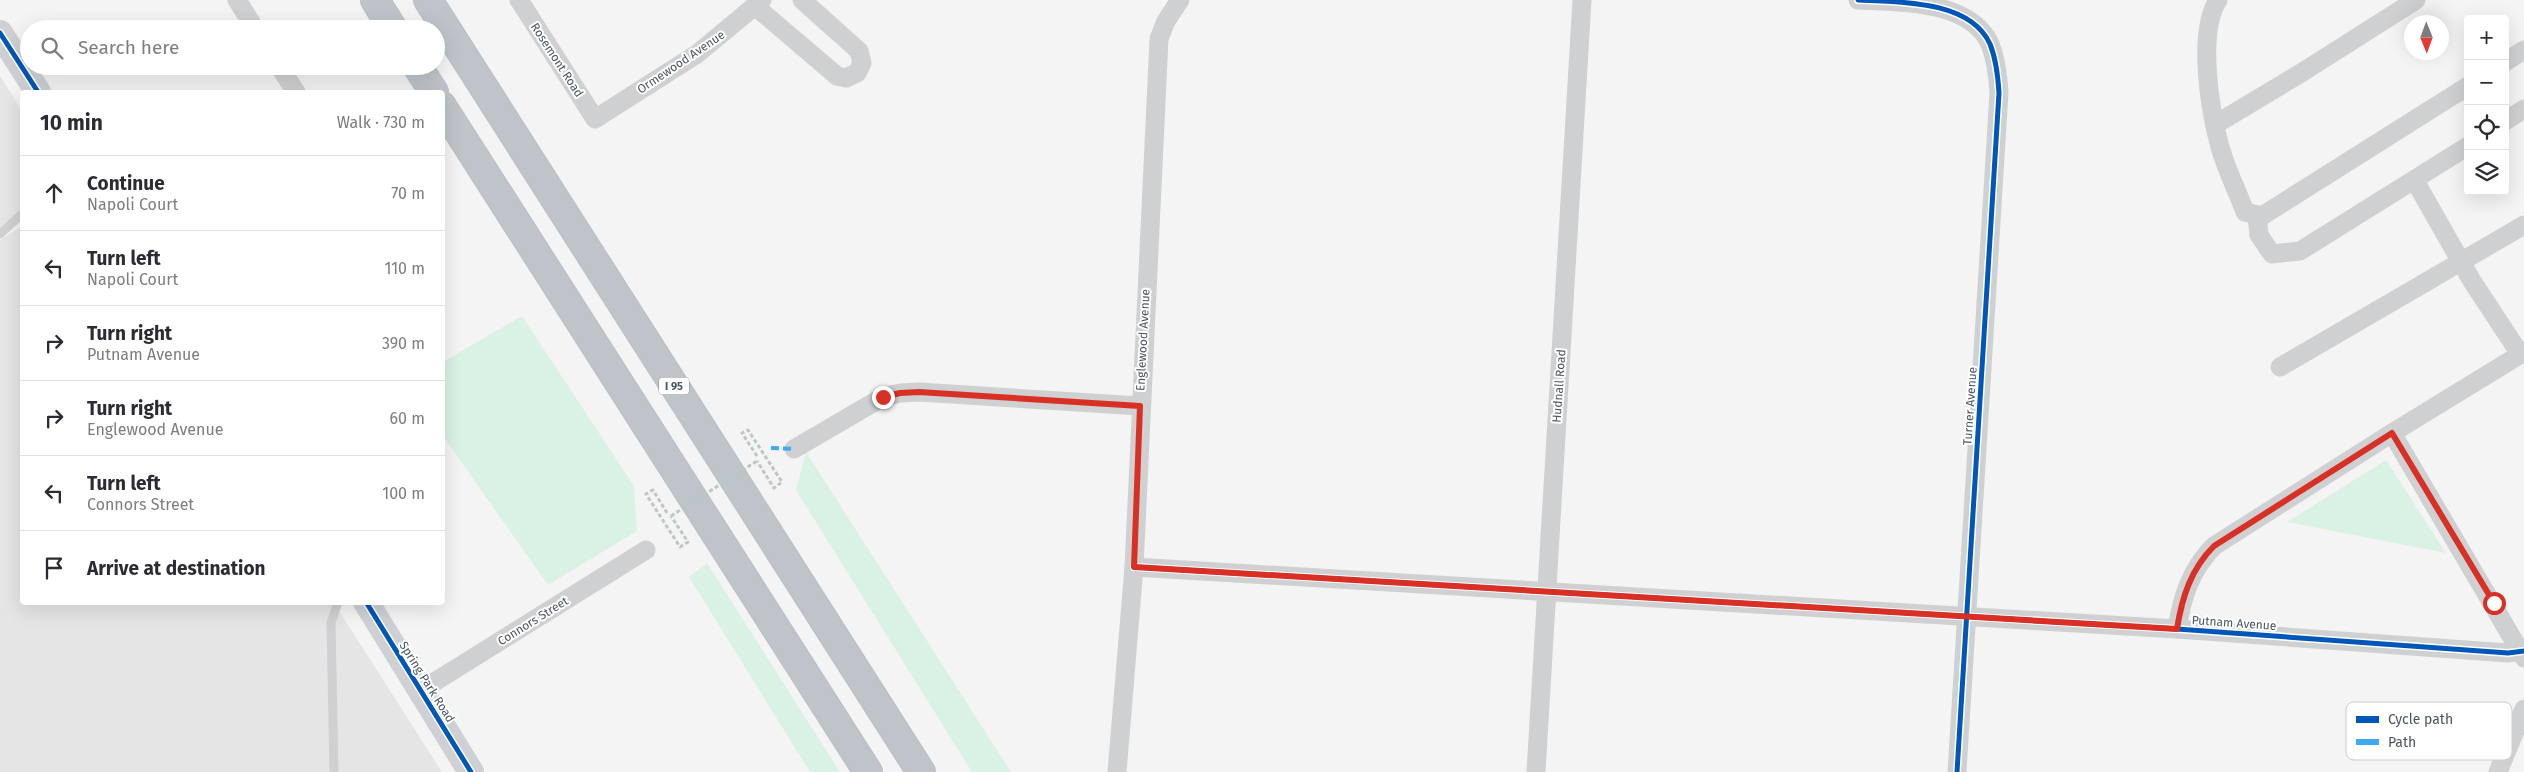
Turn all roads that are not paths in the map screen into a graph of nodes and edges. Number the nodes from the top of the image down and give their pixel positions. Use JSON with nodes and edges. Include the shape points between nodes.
{"nodes":[{"id":1,"x":237,"y":0,"type":"edge"},
{"id":2,"x":375,"y":0,"type":"edge"},
{"id":3,"x":428,"y":0,"type":"edge"},
{"id":4,"x":519,"y":0,"type":"edge"},
{"id":5,"x":802,"y":0,"type":"edge"},
{"id":6,"x":1582,"y":0,"type":"edge"},
{"id":7,"x":1858,"y":0,"type":"edge"},
{"id":8,"x":2218,"y":0,"type":"edge"},
{"id":9,"x":2416,"y":0,"type":"edge"},
{"id":10,"x":1179,"y":1,"type":"edge"},
{"id":11,"x":759,"y":3,"type":"edge"},
{"id":12,"x":249,"y":20,"type":"edge"},
{"id":13,"x":387,"y":20,"type":"edge"},
{"id":14,"x":441,"y":20,"type":"edge"},
{"id":15,"x":445,"y":27,"type":"edge"},
{"id":16,"x":0,"y":33,"type":"edge"},
{"id":17,"x":2524,"y":50,"type":"edge"},
{"id":18,"x":2508,"y":60,"type":"edge"},
{"id":19,"x":20,"y":64,"type":"edge"},
{"id":20,"x":27,"y":75,"type":"edge"},
{"id":21,"x":285,"y":75,"type":"edge"},
{"id":22,"x":423,"y":75,"type":"edge"},
{"id":23,"x":2464,"y":89,"type":"edge"},
{"id":24,"x":37,"y":90,"type":"edge"},
{"id":25,"x":295,"y":90,"type":"edge"},
{"id":26,"x":433,"y":90,"type":"edge"},
{"id":27,"x":2524,"y":109,"type":"edge"},
{"id":28,"x":445,"y":111,"type":"edge"},
{"id":29,"x":2509,"y":118,"type":"edge"},
{"id":30,"x":595,"y":119,"type":"joint"},
{"id":31,"x":2216,"y":124,"type":"junction"},
{"id":32,"x":2464,"y":149,"type":"edge"},
{"id":33,"x":2415,"y":181,"type":"junction"},
{"id":34,"x":2257,"y":215,"type":"junction"},
{"id":35,"x":20,"y":216,"type":"edge"},
{"id":36,"x":2524,"y":226,"type":"edge"},
{"id":37,"x":0,"y":234,"type":"edge"},
{"id":38,"x":2461,"y":260,"type":"junction"},
{"id":39,"x":2522,"y":353,"type":"edge"},
{"id":40,"x":2280,"y":367,"type":"dead end"},
{"id":41,"x":1140,"y":406,"type":"junction"},
{"id":42,"x":2392,"y":433,"type":"junction"},
{"id":43,"x":794,"y":449,"type":"dead end"},
{"id":44,"x":646,"y":550,"type":"dead end"},
{"id":45,"x":1134,"y":567,"type":"junction"},
{"id":46,"x":1547,"y":591,"type":"junction"},
{"id":47,"x":337,"y":605,"type":"edge"},
{"id":48,"x":368,"y":605,"type":"edge"},
{"id":49,"x":1967,"y":616,"type":"junction"},
{"id":50,"x":2177,"y":629,"type":"junction"},
{"id":51,"x":2523,"y":654,"type":"edge"},
{"id":52,"x":420,"y":691,"type":"junction"},
{"id":53,"x":2524,"y":709,"type":"edge"},
{"id":54,"x":2512,"y":738,"type":"edge"},
{"id":55,"x":2503,"y":760,"type":"edge"},
{"id":56,"x":334,"y":772,"type":"edge"},
{"id":57,"x":471,"y":772,"type":"edge"},
{"id":58,"x":868,"y":772,"type":"edge"},
{"id":59,"x":921,"y":772,"type":"edge"},
{"id":60,"x":1117,"y":772,"type":"edge"},
{"id":61,"x":1536,"y":772,"type":"edge"},
{"id":62,"x":1957,"y":772,"type":"edge"},
{"id":63,"x":2498,"y":772,"type":"edge"}],
"edges":[{"from":1,"to":12,"type":"street"},
{"from":2,"to":13,"type":"highway"},
{"from":3,"to":14,"type":"highway","number":"I 95"},
{"from":4,"to":30,"type":"street","name":"Rosemont Road"},
{"from":5,"to":11,"type":"street","via":[[859,51],[862,63],[857,73],[846,78],[837,76]]},
{"from":6,"to":46,"type":"street","name":"Hudnall Road"},
{"from":7,"to":49,"type":"street","name":"Turner Avenue","via":[[1947,9],[1965,16],[1978,26],[1989,43],[1997,68],[1999,93]]},
{"from":8,"to":31,"type":"street","via":[[2210,15],[2206,39],[2208,81]]},
{"from":9,"to":31,"type":"street"},
{"from":10,"to":41,"type":"street","name":"Englewood Avenue","via":[[1159,39]]},
{"from":11,"to":30,"type":"street","name":"Ormewood Avenue","via":[[697,54]]},
{"from":15,"to":59,"type":"highway","number":"I 95"},
{"from":16,"to":19,"type":"main road"},
{"from":17,"to":18,"type":"street"},
{"from":20,"to":24,"type":"main road"},
{"from":21,"to":25,"type":"street"},
{"from":22,"to":26,"type":"highway"},
{"from":23,"to":34,"type":"street","via":[[2307,189],[2262,216]]},
{"from":27,"to":29,"type":"street"},
{"from":28,"to":58,"type":"highway"},
{"from":31,"to":34,"type":"street","via":[[2220,146],[2245,212]]},
{"from":32,"to":33,"type":"street"},
{"from":33,"to":34,"type":"street","via":[[2300,251],[2272,254],[2259,235]]},
{"from":33,"to":38,"type":"street"},
{"from":35,"to":37,"type":"lane"},
{"from":36,"to":38,"type":"street"},
{"from":38,"to":39,"type":"street"},
{"from":38,"to":40,"type":"street"},
{"from":39,"to":42,"type":"street"},
{"from":41,"to":43,"type":"street","via":[[900,393],[883,397]]},
{"from":41,"to":45,"type":"street","name":"Englewood Avenue"},
{"from":42,"to":50,"type":"street","via":[[2214,546],[2187,586],[2180,605]]},
{"from":42,"to":51,"type":"street"},
{"from":44,"to":52,"type":"street","name":"Connors Street"},
{"from":45,"to":46,"type":"street","name":"Putnam Avenue"},
{"from":45,"to":60,"type":"street","name":"Englewood Avenue"},
{"from":46,"to":49,"type":"street","name":"Putnam Avenue"},
{"from":46,"to":61,"type":"street","name":"Hudnall Road"},
{"from":47,"to":56,"type":"lane","via":[[330,623]]},
{"from":48,"to":52,"type":"main road","name":"Spring Park Road"},
{"from":49,"to":50,"type":"street","name":"Putnam Avenue"},
{"from":49,"to":62,"type":"street","name":"Turner Avenue"},
{"from":50,"to":51,"type":"street","name":"Putnam Avenue"},
{"from":52,"to":57,"type":"main road","name":"Spring Park Road"},
{"from":53,"to":54,"type":"street"},
{"from":55,"to":63,"type":"street"}]}
